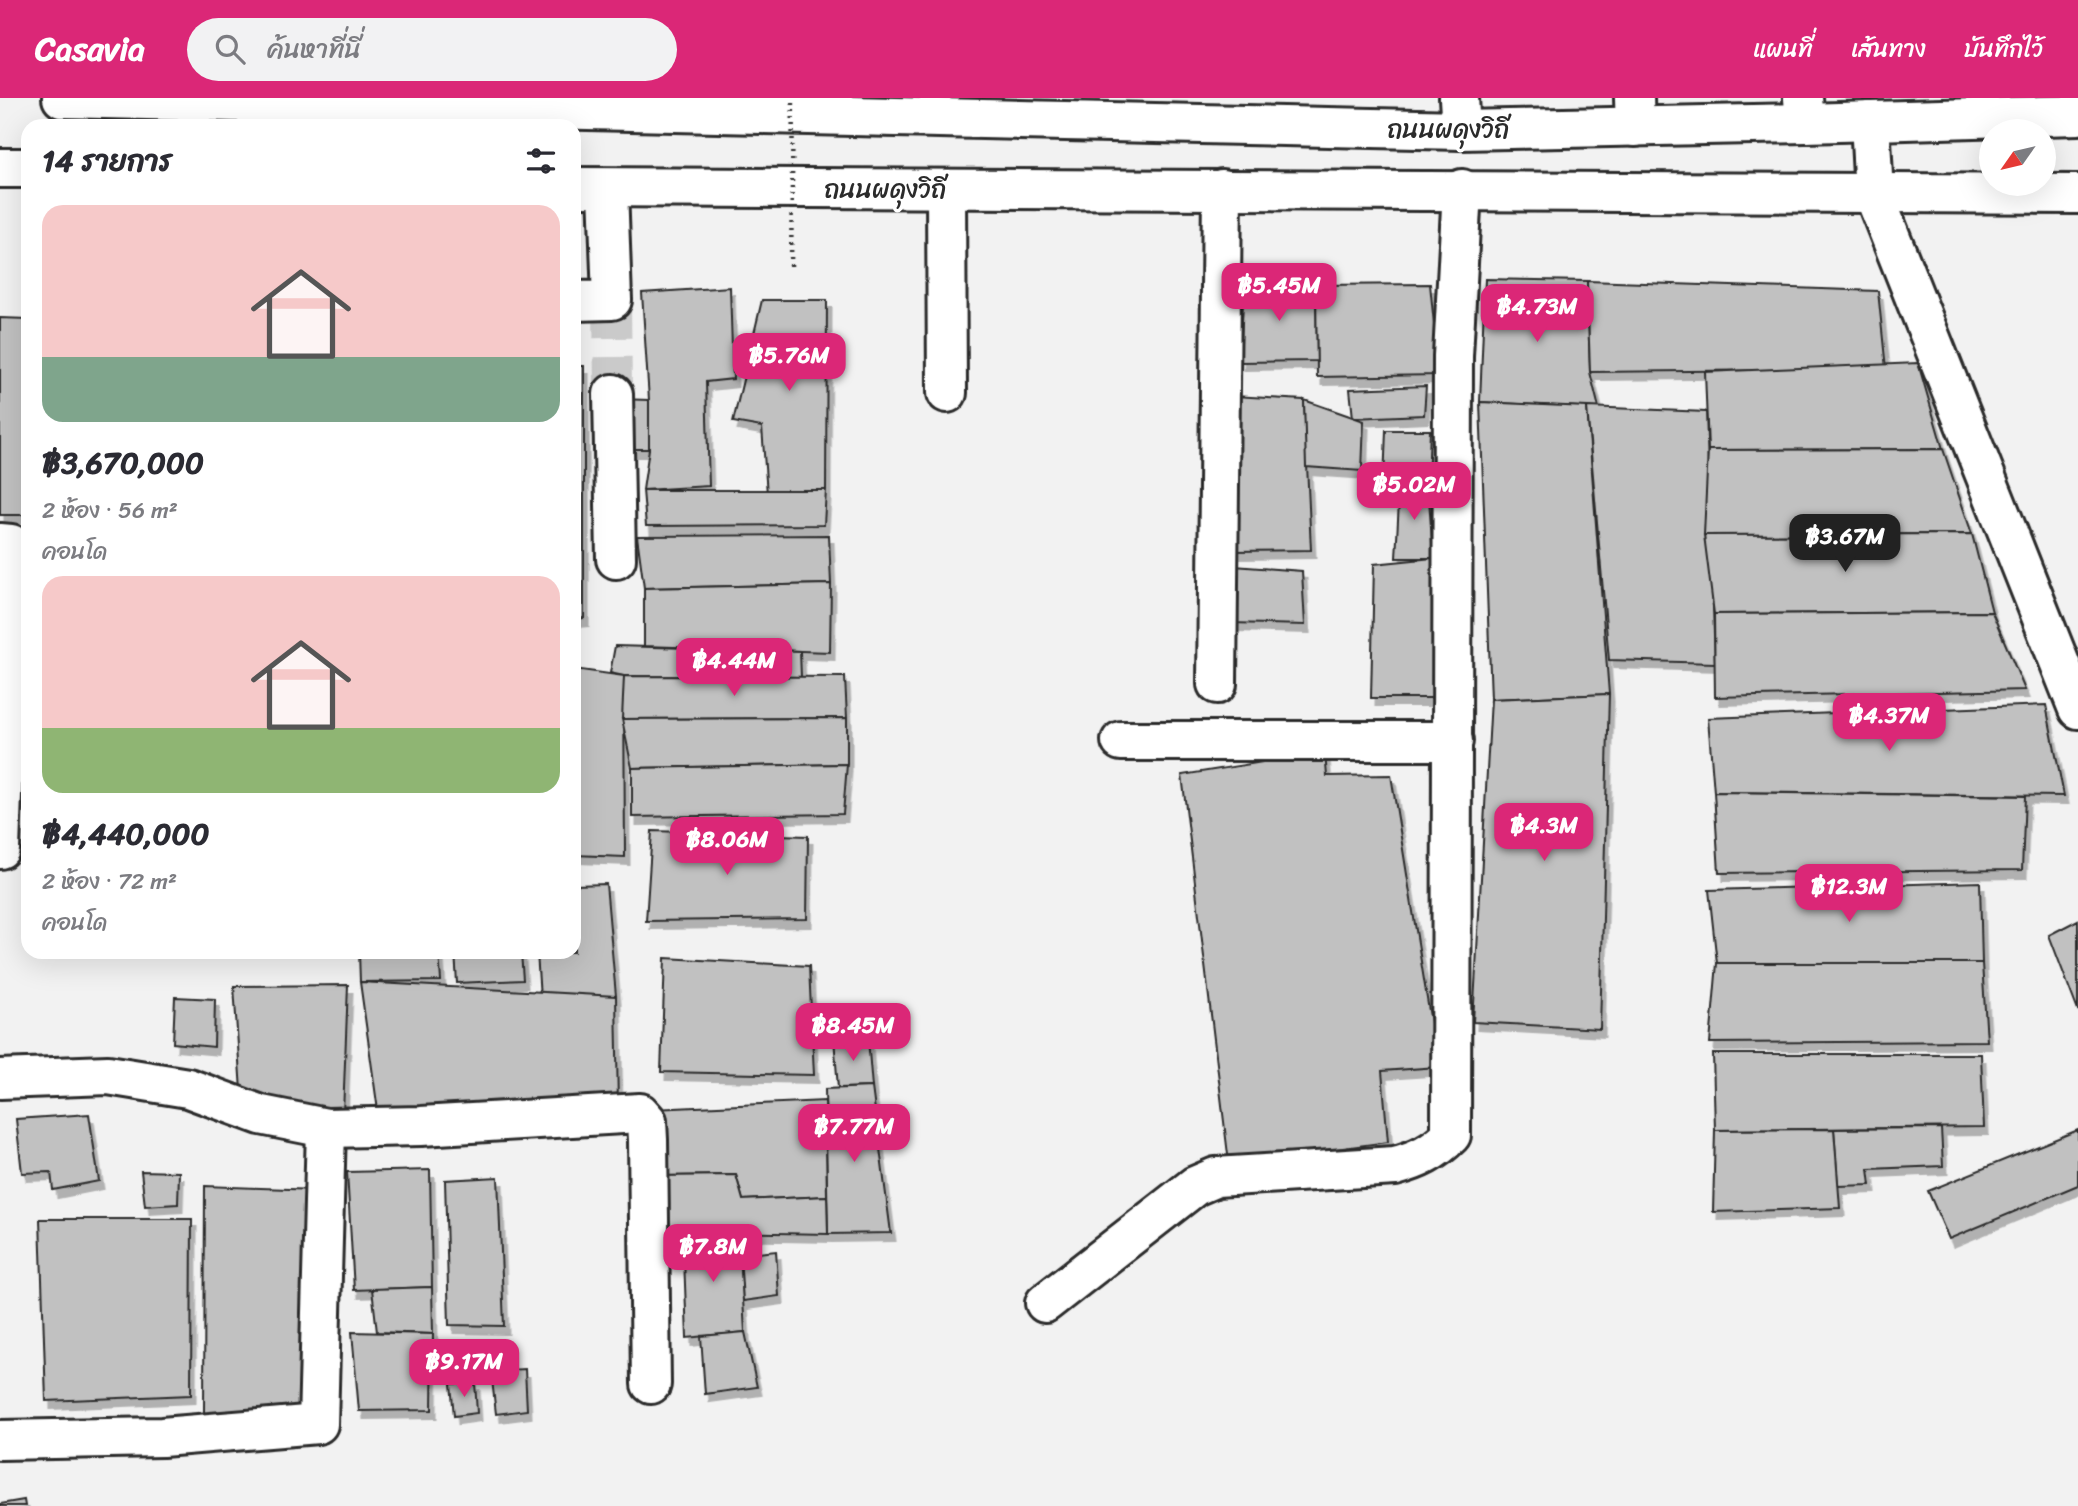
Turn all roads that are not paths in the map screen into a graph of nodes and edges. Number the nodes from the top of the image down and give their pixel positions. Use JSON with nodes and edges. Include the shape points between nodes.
{"nodes":[{"id":1,"x":62,"y":98,"type":"edge"},
{"id":2,"x":2038,"y":108,"type":"edge"},
{"id":3,"x":1804,"y":111,"type":"edge"},
{"id":4,"x":1635,"y":112,"type":"edge"},
{"id":5,"x":1460,"y":114,"type":"edge"},
{"id":6,"x":2078,"y":115,"type":"edge"},
{"id":7,"x":1870,"y":121,"type":"junction"},
{"id":8,"x":0,"y":168,"type":"edge"},
{"id":9,"x":21,"y":168,"type":"edge"},
{"id":10,"x":591,"y":188,"type":"edge"},
{"id":11,"x":946,"y":189,"type":"junction"},
{"id":12,"x":1222,"y":189,"type":"junction"},
{"id":13,"x":1462,"y":189,"type":"junction"},
{"id":14,"x":2078,"y":194,"type":"edge"},
{"id":15,"x":1874,"y":195,"type":"junction"},
{"id":16,"x":581,"y":301,"type":"edge"},
{"id":17,"x":947,"y":393,"type":"dead end"},
{"id":18,"x":613,"y":394,"type":"tunnel mouth"},
{"id":19,"x":0,"y":543,"type":"edge"},
{"id":20,"x":616,"y":559,"type":"dead end"},
{"id":21,"x":1217,"y":684,"type":"dead end"},
{"id":22,"x":2078,"y":709,"type":"edge"},
{"id":23,"x":1121,"y":741,"type":"dead end"},
{"id":24,"x":1454,"y":741,"type":"junction"},
{"id":25,"x":0,"y":849,"type":"edge"},
{"id":26,"x":0,"y":1079,"type":"edge"},
{"id":27,"x":326,"y":1128,"type":"junction"},
{"id":28,"x":1045,"y":1303,"type":"dead end"},
{"id":29,"x":651,"y":1384,"type":"dead end"},
{"id":30,"x":0,"y":1440,"type":"edge"}],
"edges":[{"from":1,"to":5,"type":"main road","name":"ถนนผดุงวิถี"},
{"from":2,"to":6,"type":"main road","name":"ถนนผดุงวิถี"},
{"from":2,"to":7,"type":"main road","name":"ถนนผดุงวิถี"},
{"from":3,"to":4,"type":"main road","name":"ถนนผดุงวิถี"},
{"from":3,"to":7,"type":"main road","name":"ถนนผดุงวิถี"},
{"from":4,"to":5,"type":"main road","name":"ถนนผดุงวิถี"},
{"from":7,"to":15,"type":"main road"},
{"from":8,"to":9,"type":"main road"},
{"from":10,"to":11,"type":"main road","name":"ถนนผดุงวิถี"},
{"from":10,"to":16,"type":"main road","via":[[612,300]]},
{"from":11,"to":12,"type":"main road","name":"ถนนผดุงวิถี"},
{"from":11,"to":17,"type":"main road"},
{"from":12,"to":13,"type":"main road","name":"ถนนผดุงวิถี"},
{"from":12,"to":21,"type":"main road"},
{"from":13,"to":15,"type":"main road","name":"ถนนผดุงวิถี"},
{"from":13,"to":24,"type":"main road","via":[[1453,356]]},
{"from":14,"to":15,"type":"main road","name":"ถนนผดุงวิถี"},
{"from":15,"to":22,"type":"main road"},
{"from":18,"to":20,"type":"main road"},
{"from":19,"to":25,"type":"main road","via":[[11,544]]},
{"from":23,"to":24,"type":"main road"},
{"from":24,"to":28,"type":"main road","via":[[1451,1135],[1418,1160],[1395,1166],[1216,1177],[1195,1186]]},
{"from":26,"to":27,"type":"main road","via":[[108,1075],[188,1088],[261,1115]]},
{"from":27,"to":29,"type":"main road","via":[[640,1113],[647,1121],[648,1140]]},
{"from":27,"to":30,"type":"main road","via":[[318,1424],[162,1437]]}]}
